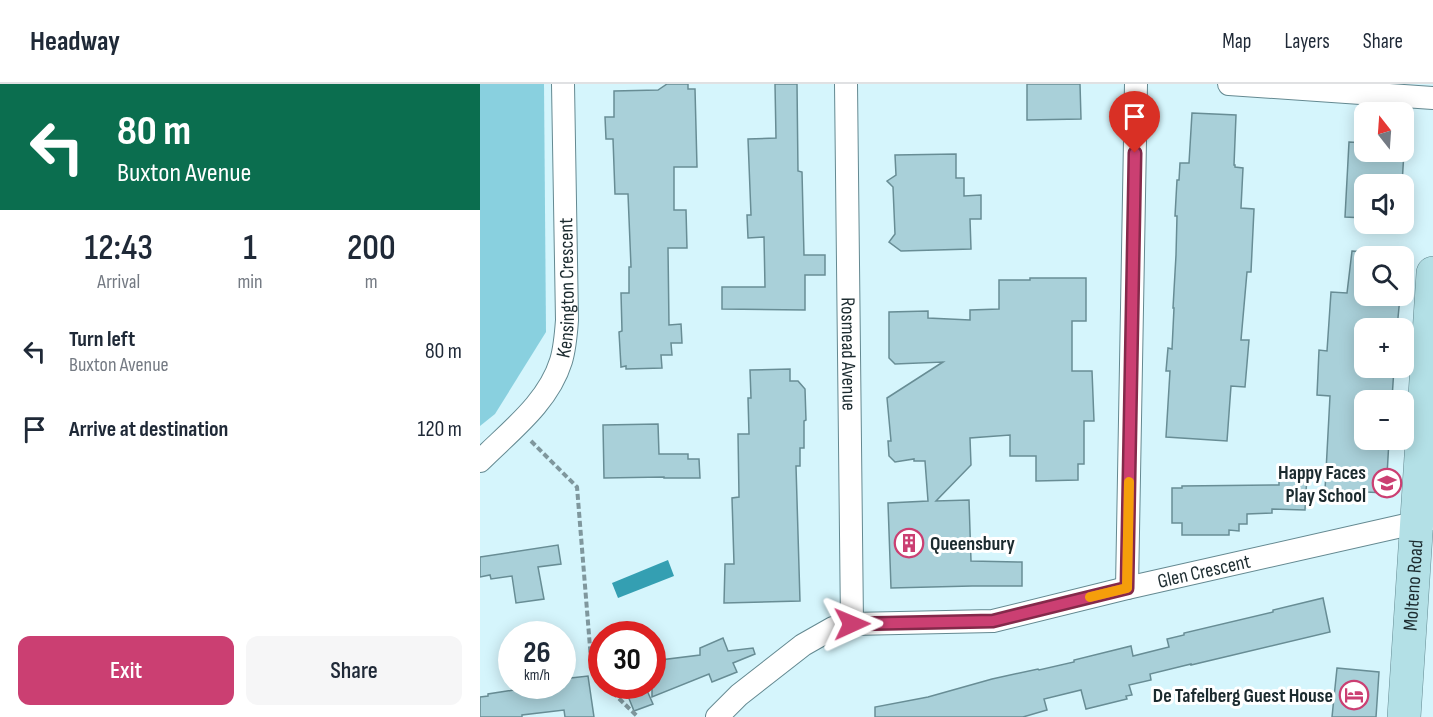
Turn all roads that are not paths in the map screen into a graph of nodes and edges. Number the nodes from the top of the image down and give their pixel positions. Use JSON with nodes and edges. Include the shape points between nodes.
{"nodes":[{"id":1,"x":563,"y":84,"type":"edge"},
{"id":2,"x":846,"y":84,"type":"edge"},
{"id":3,"x":1136,"y":84,"type":"edge"},
{"id":4,"x":1229,"y":84,"type":"edge"},
{"id":5,"x":1433,"y":98,"type":"edge"},
{"id":6,"x":1433,"y":273,"type":"edge"},
{"id":7,"x":1427,"y":454,"type":"edge"},
{"id":8,"x":480,"y":460,"type":"edge"},
{"id":9,"x":1424,"y":520,"type":"edge"},
{"id":10,"x":1127,"y":588,"type":"junction"},
{"id":11,"x":852,"y":624,"type":"junction"},
{"id":12,"x":717,"y":717,"type":"edge"},
{"id":13,"x":1404,"y":717,"type":"edge"}],
"edges":[{"from":1,"to":8,"type":"street","name":"Kensington Crescent","via":[[566,340],[561,361],[542,399]]},
{"from":2,"to":11,"type":"street","name":"Rosmead Avenue"},
{"from":3,"to":10,"type":"street"},
{"from":4,"to":5,"type":"street"},
{"from":6,"to":7,"type":"street","name":"Molteno Road"},
{"from":7,"to":9,"type":"street","name":"Molteno Road"},
{"from":9,"to":10,"type":"street","name":"Glen Crescent"},
{"from":9,"to":13,"type":"street","name":"Molteno Road"},
{"from":10,"to":11,"type":"street","name":"Glen Crescent","via":[[993,621]]},
{"from":11,"to":12,"type":"street","name":"Glen Crescent","via":[[833,628],[803,645]]}]}
